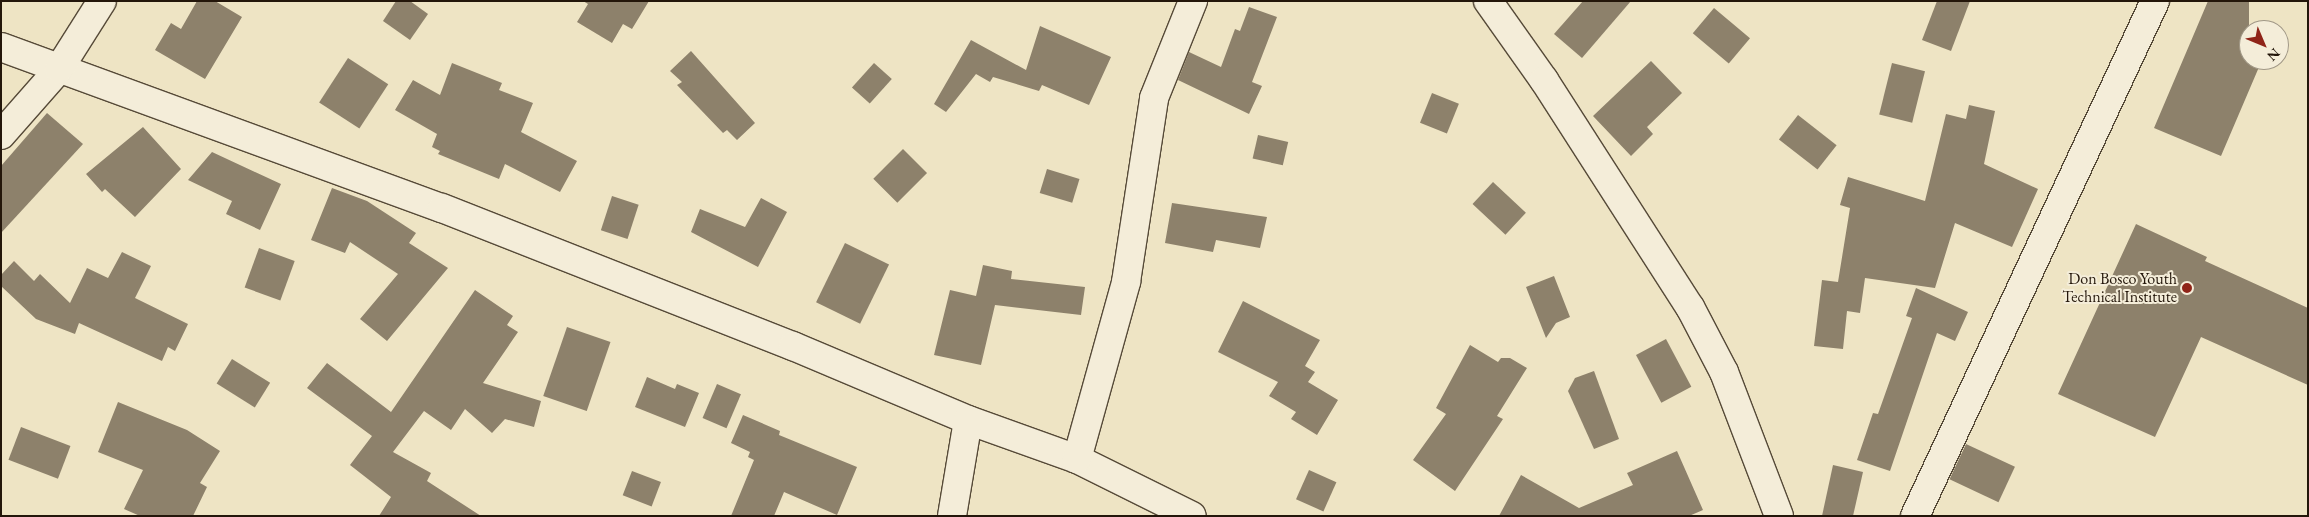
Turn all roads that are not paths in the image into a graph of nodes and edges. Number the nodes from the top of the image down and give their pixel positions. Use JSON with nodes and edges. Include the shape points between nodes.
{"nodes":[{"id":1,"x":102,"y":1,"type":"edge"},
{"id":2,"x":1193,"y":1,"type":"edge"},
{"id":3,"x":1488,"y":1,"type":"edge"},
{"id":4,"x":2155,"y":1,"type":"edge"},
{"id":5,"x":1,"y":48,"type":"edge"},
{"id":6,"x":59,"y":69,"type":"junction"},
{"id":7,"x":1,"y":135,"type":"edge"},
{"id":8,"x":968,"y":420,"type":"junction"},
{"id":9,"x":1077,"y":459,"type":"junction"},
{"id":10,"x":952,"y":516,"type":"edge"},
{"id":11,"x":1192,"y":516,"type":"edge"},
{"id":12,"x":1779,"y":516,"type":"edge"},
{"id":13,"x":1915,"y":516,"type":"edge"}],
"edges":[{"from":1,"to":6,"type":"street"},
{"from":2,"to":9,"type":"street","via":[[1154,98],[1126,282]]},
{"from":3,"to":12,"type":"street","via":[[1544,80],[1690,307],[1724,372]]},
{"from":4,"to":13,"type":"street"},
{"from":5,"to":6,"type":"street"},
{"from":6,"to":7,"type":"street"},
{"from":6,"to":8,"type":"street","via":[[442,208],[793,346]]},
{"from":8,"to":9,"type":"street"},
{"from":8,"to":10,"type":"street"},
{"from":9,"to":11,"type":"street"}]}
